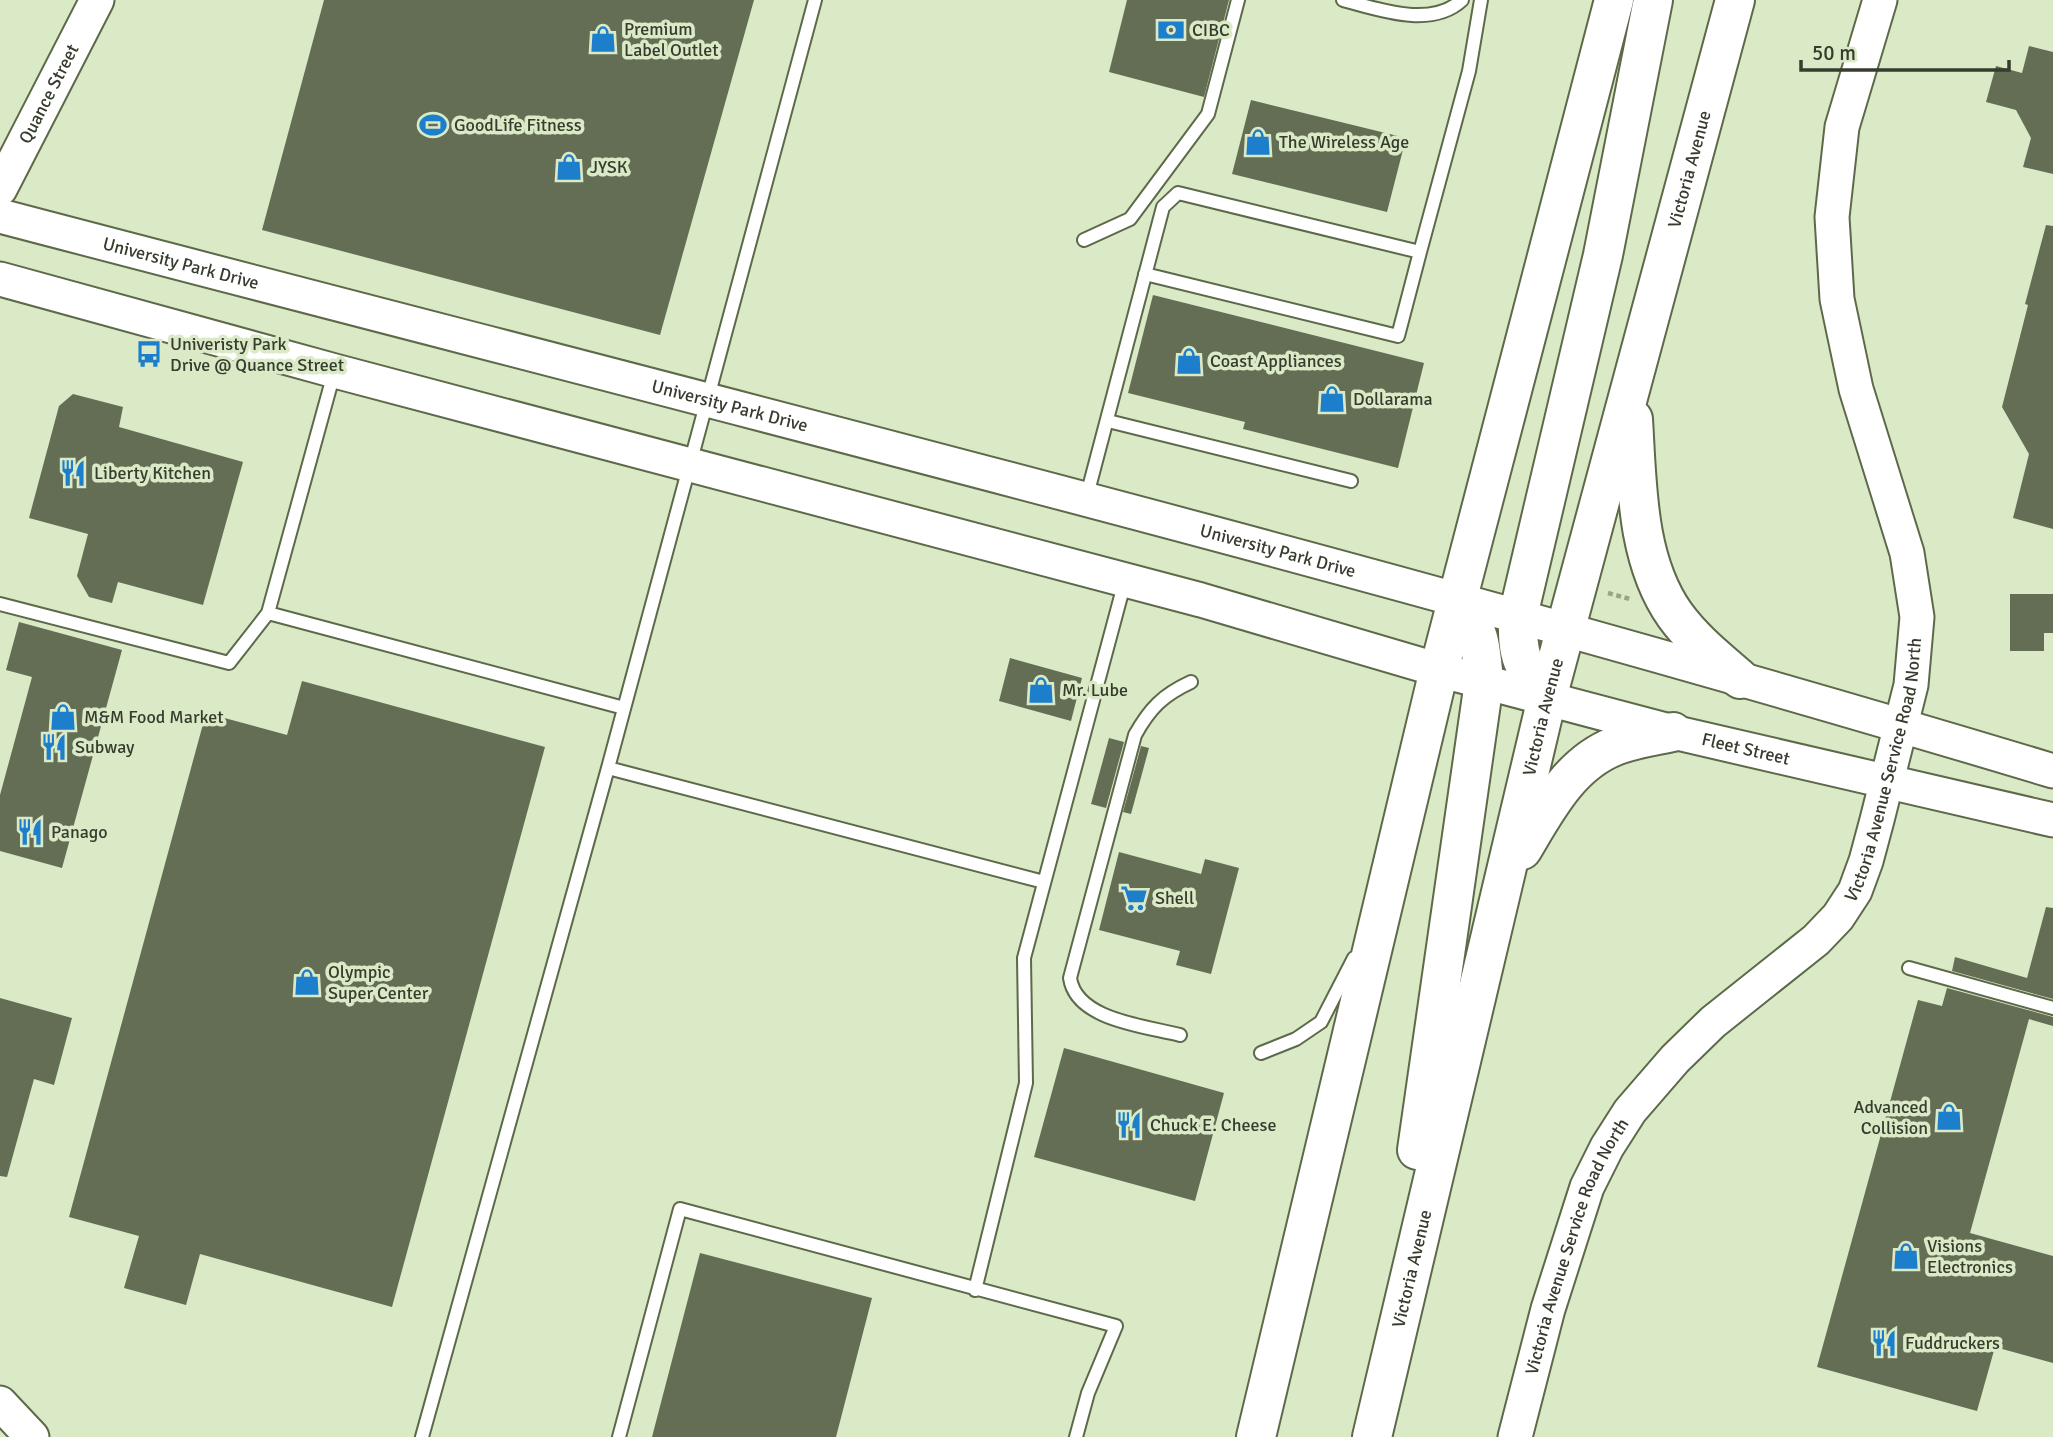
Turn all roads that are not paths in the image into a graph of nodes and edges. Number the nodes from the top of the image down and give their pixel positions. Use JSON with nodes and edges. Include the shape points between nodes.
{"nodes":[{"id":1,"x":97,"y":0,"type":"edge"},
{"id":2,"x":815,"y":0,"type":"edge"},
{"id":3,"x":1238,"y":0,"type":"edge"},
{"id":4,"x":1343,"y":0,"type":"edge"},
{"id":5,"x":1462,"y":0,"type":"edge"},
{"id":6,"x":1481,"y":0,"type":"edge"},
{"id":7,"x":1614,"y":0,"type":"edge"},
{"id":8,"x":1653,"y":0,"type":"edge"},
{"id":9,"x":1735,"y":0,"type":"edge"},
{"id":10,"x":1880,"y":0,"type":"edge"},
{"id":11,"x":0,"y":190,"type":"edge"},
{"id":12,"x":0,"y":216,"type":"edge"},
{"id":13,"x":1084,"y":240,"type":"dead end"},
{"id":14,"x":1420,"y":252,"type":"junction"},
{"id":15,"x":1145,"y":274,"type":"junction"},
{"id":16,"x":0,"y":279,"type":"edge"},
{"id":17,"x":335,"y":371,"type":"junction"},
{"id":18,"x":1631,"y":386,"type":"junction"},
{"id":19,"x":706,"y":400,"type":"junction"},
{"id":20,"x":1108,"y":421,"type":"junction"},
{"id":21,"x":689,"y":463,"type":"junction"},
{"id":22,"x":1351,"y":481,"type":"dead end"},
{"id":23,"x":1086,"y":499,"type":"junction"},
{"id":24,"x":1125,"y":581,"type":"junction"},
{"id":25,"x":1458,"y":599,"type":"junction"},
{"id":26,"x":0,"y":604,"type":"edge"},
{"id":27,"x":268,"y":613,"type":"junction"},
{"id":28,"x":1518,"y":616,"type":"junction"},
{"id":29,"x":1565,"y":630,"type":"junction"},
{"id":30,"x":1439,"y":670,"type":"junction"},
{"id":31,"x":1740,"y":679,"type":"junction"},
{"id":32,"x":1191,"y":682,"type":"dead end"},
{"id":33,"x":1485,"y":682,"type":"junction"},
{"id":34,"x":1547,"y":698,"type":"junction"},
{"id":35,"x":624,"y":708,"type":"junction"},
{"id":36,"x":1901,"y":724,"type":"junction"},
{"id":37,"x":1673,"y":732,"type":"junction"},
{"id":38,"x":608,"y":768,"type":"junction"},
{"id":39,"x":2053,"y":771,"type":"edge"},
{"id":40,"x":1886,"y":781,"type":"junction"},
{"id":41,"x":2053,"y":820,"type":"edge"},
{"id":42,"x":1044,"y":882,"type":"junction"},
{"id":43,"x":1502,"y":886,"type":"junction"},
{"id":44,"x":1383,"y":902,"type":"junction"},
{"id":45,"x":1909,"y":968,"type":"dead end"},
{"id":46,"x":2053,"y":1007,"type":"edge"},
{"id":47,"x":1180,"y":1035,"type":"dead end"},
{"id":48,"x":1261,"y":1053,"type":"dead end"},
{"id":49,"x":975,"y":1290,"type":"junction"},
{"id":50,"x":1394,"y":1340,"type":"junction"},
{"id":51,"x":0,"y":1403,"type":"edge"},
{"id":52,"x":32,"y":1437,"type":"edge"},
{"id":53,"x":422,"y":1437,"type":"edge"},
{"id":54,"x":619,"y":1437,"type":"edge"},
{"id":55,"x":1076,"y":1437,"type":"edge"},
{"id":56,"x":1256,"y":1437,"type":"edge"},
{"id":57,"x":1372,"y":1437,"type":"edge"},
{"id":58,"x":1514,"y":1437,"type":"edge"}],
"edges":[{"from":1,"to":11,"type":"street","name":"Quance Street"},
{"from":2,"to":19,"type":"lane"},
{"from":3,"to":13,"type":"lane","via":[[1208,114],[1129,219]]},
{"from":4,"to":5,"type":"lane","via":[[1401,14],[1454,8]]},
{"from":6,"to":14,"type":"lane","via":[[1469,71]]},
{"from":7,"to":25,"type":"highway"},
{"from":8,"to":28,"type":"highway","via":[[1603,255]]},
{"from":9,"to":18,"type":"highway","name":"Victoria Avenue"},
{"from":10,"to":36,"type":"street","name":"Victoria Avenue Service Road North","via":[[1842,127],[1832,217],[1837,299],[1853,377],[1913,585],[1915,655]]},
{"from":12,"to":19,"type":"street","name":"University Park Drive"},
{"from":14,"to":15,"type":"lane","via":[[1178,193],[1163,207]]},
{"from":14,"to":15,"type":"lane","via":[[1398,336]]},
{"from":15,"to":20,"type":"lane"},
{"from":16,"to":17,"type":"street"},
{"from":17,"to":21,"type":"street"},
{"from":17,"to":27,"type":"lane"},
{"from":18,"to":29,"type":"highway","name":"Victoria Avenue"},
{"from":18,"to":31,"type":"highway","via":[[1638,498],[1659,589],[1702,646]]},
{"from":19,"to":21,"type":"lane"},
{"from":19,"to":23,"type":"street","name":"University Park Drive"},
{"from":20,"to":22,"type":"lane"},
{"from":20,"to":23,"type":"lane"},
{"from":21,"to":24,"type":"street"},
{"from":21,"to":35,"type":"lane"},
{"from":23,"to":25,"type":"street","name":"University Park Drive"},
{"from":24,"to":30,"type":"street"},
{"from":24,"to":42,"type":"lane"},
{"from":25,"to":28,"type":"street"},
{"from":25,"to":30,"type":"highway"},
{"from":25,"to":33,"type":"highway","via":[[1475,623]]},
{"from":26,"to":27,"type":"lane","via":[[229,663]]},
{"from":27,"to":35,"type":"lane"},
{"from":28,"to":29,"type":"street"},
{"from":28,"to":34,"type":"highway","via":[[1517,645],[1525,668]]},
{"from":29,"to":31,"type":"street"},
{"from":29,"to":34,"type":"highway","name":"Victoria Avenue"},
{"from":30,"to":33,"type":"street","name":"Fleet Street"},
{"from":30,"to":44,"type":"highway"},
{"from":31,"to":36,"type":"street"},
{"from":32,"to":47,"type":"lane","via":[[1167,694],[1145,716],[1135,735],[1070,978],[1081,1002],[1096,1013]]},
{"from":33,"to":34,"type":"street","name":"Fleet Street"},
{"from":33,"to":50,"type":"highway","via":[[1426,1081]]},
{"from":34,"to":37,"type":"street","name":"Fleet Street"},
{"from":34,"to":43,"type":"highway","name":"Victoria Avenue"},
{"from":35,"to":38,"type":"lane"},
{"from":36,"to":39,"type":"street"},
{"from":36,"to":40,"type":"street","name":"Victoria Avenue Service Road North"},
{"from":37,"to":40,"type":"street","name":"Fleet Street"},
{"from":37,"to":43,"type":"highway","via":[[1614,747],[1591,758],[1572,775]]},
{"from":38,"to":42,"type":"lane"},
{"from":38,"to":53,"type":"lane"},
{"from":40,"to":41,"type":"street","name":"Fleet Street"},
{"from":40,"to":58,"type":"street","name":"Victoria Avenue Service Road North","via":[[1866,860],[1855,891],[1838,918],[1675,1059],[1630,1111],[1607,1147],[1583,1199]]},
{"from":42,"to":49,"type":"lane","via":[[1024,958],[1026,1083]]},
{"from":43,"to":50,"type":"highway","name":"Victoria Avenue"},
{"from":44,"to":48,"type":"lane","via":[[1321,1022],[1296,1039]]},
{"from":44,"to":56,"type":"highway"},
{"from":45,"to":46,"type":"lane"},
{"from":49,"to":54,"type":"lane","via":[[680,1209]]},
{"from":49,"to":55,"type":"lane","via":[[1116,1326],[1088,1393]]},
{"from":50,"to":57,"type":"highway","name":"Victoria Avenue"},
{"from":51,"to":52,"type":"street"}]}
